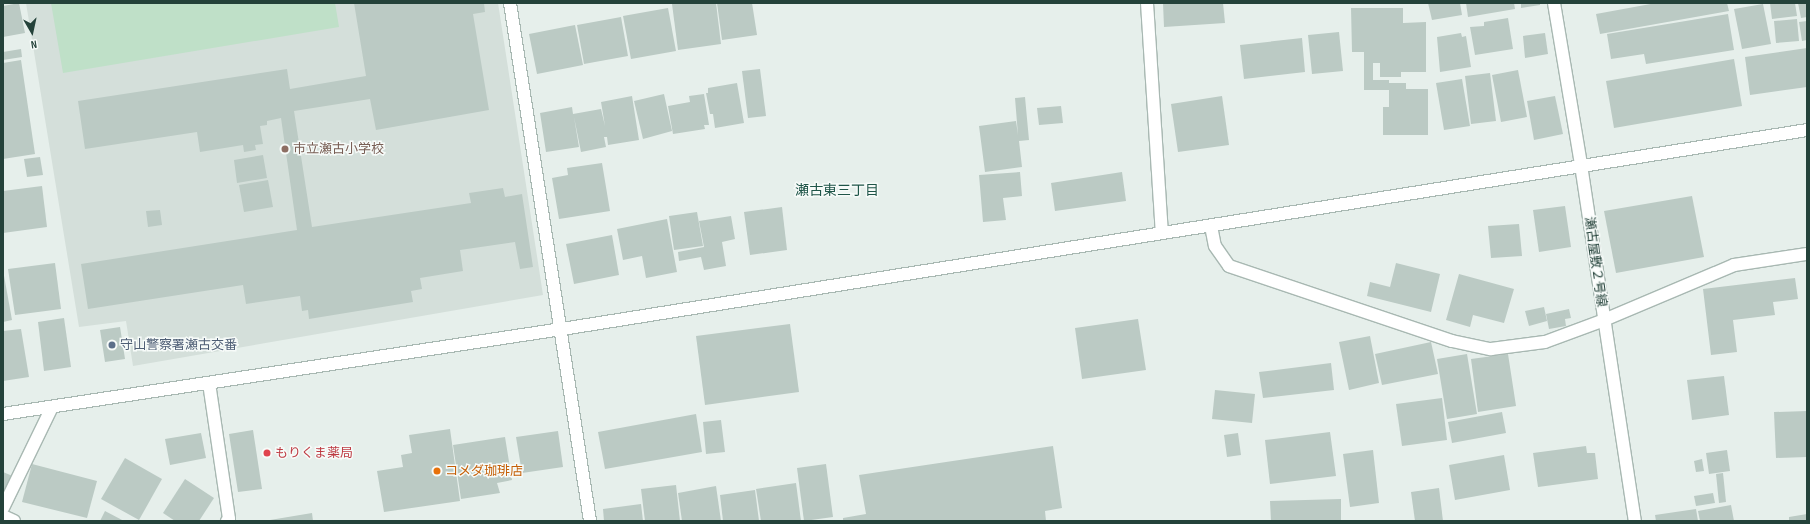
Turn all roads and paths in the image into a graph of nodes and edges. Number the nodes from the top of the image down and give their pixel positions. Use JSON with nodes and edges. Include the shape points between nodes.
{"nodes":[{"id":1,"x":510,"y":3,"type":"edge"},
{"id":2,"x":1147,"y":3,"type":"edge"},
{"id":3,"x":1555,"y":3,"type":"edge"},
{"id":4,"x":1807,"y":130,"type":"edge"},
{"id":5,"x":1581,"y":165,"type":"junction"},
{"id":6,"x":1210,"y":226,"type":"junction"},
{"id":7,"x":1162,"y":233,"type":"junction"},
{"id":8,"x":1807,"y":254,"type":"edge"},
{"id":9,"x":1604,"y":320,"type":"junction"},
{"id":10,"x":562,"y":329,"type":"junction"},
{"id":11,"x":209,"y":383,"type":"junction"},
{"id":12,"x":52,"y":407,"type":"junction"},
{"id":13,"x":3,"y":414,"type":"edge"},
{"id":14,"x":3,"y":508,"type":"edge"},
{"id":15,"x":3,"y":516,"type":"edge"},
{"id":16,"x":14,"y":521,"type":"edge"},
{"id":17,"x":227,"y":521,"type":"edge"},
{"id":18,"x":590,"y":521,"type":"edge"},
{"id":19,"x":1635,"y":521,"type":"edge"}],
"edges":[{"from":1,"to":10,"type":"street"},
{"from":2,"to":7,"type":"street"},
{"from":3,"to":5,"type":"street","name":"瀬古屋敷２号線"},
{"from":4,"to":5,"type":"street"},
{"from":5,"to":6,"type":"street"},
{"from":5,"to":9,"type":"street","name":"瀬古屋敷２号線"},
{"from":6,"to":7,"type":"street"},
{"from":6,"to":9,"type":"street","via":[[1215,246],[1229,266],[1452,341],[1491,349],[1544,342]]},
{"from":7,"to":10,"type":"street"},
{"from":8,"to":9,"type":"street","via":[[1734,265]]},
{"from":9,"to":19,"type":"street","name":"瀬古屋敷２号線"},
{"from":10,"to":11,"type":"street"},
{"from":10,"to":18,"type":"street"},
{"from":11,"to":12,"type":"street"},
{"from":11,"to":17,"type":"street","via":[[229,519]]},
{"from":12,"to":13,"type":"street"},
{"from":12,"to":14,"type":"street"},
{"from":15,"to":16,"type":"street"}]}
